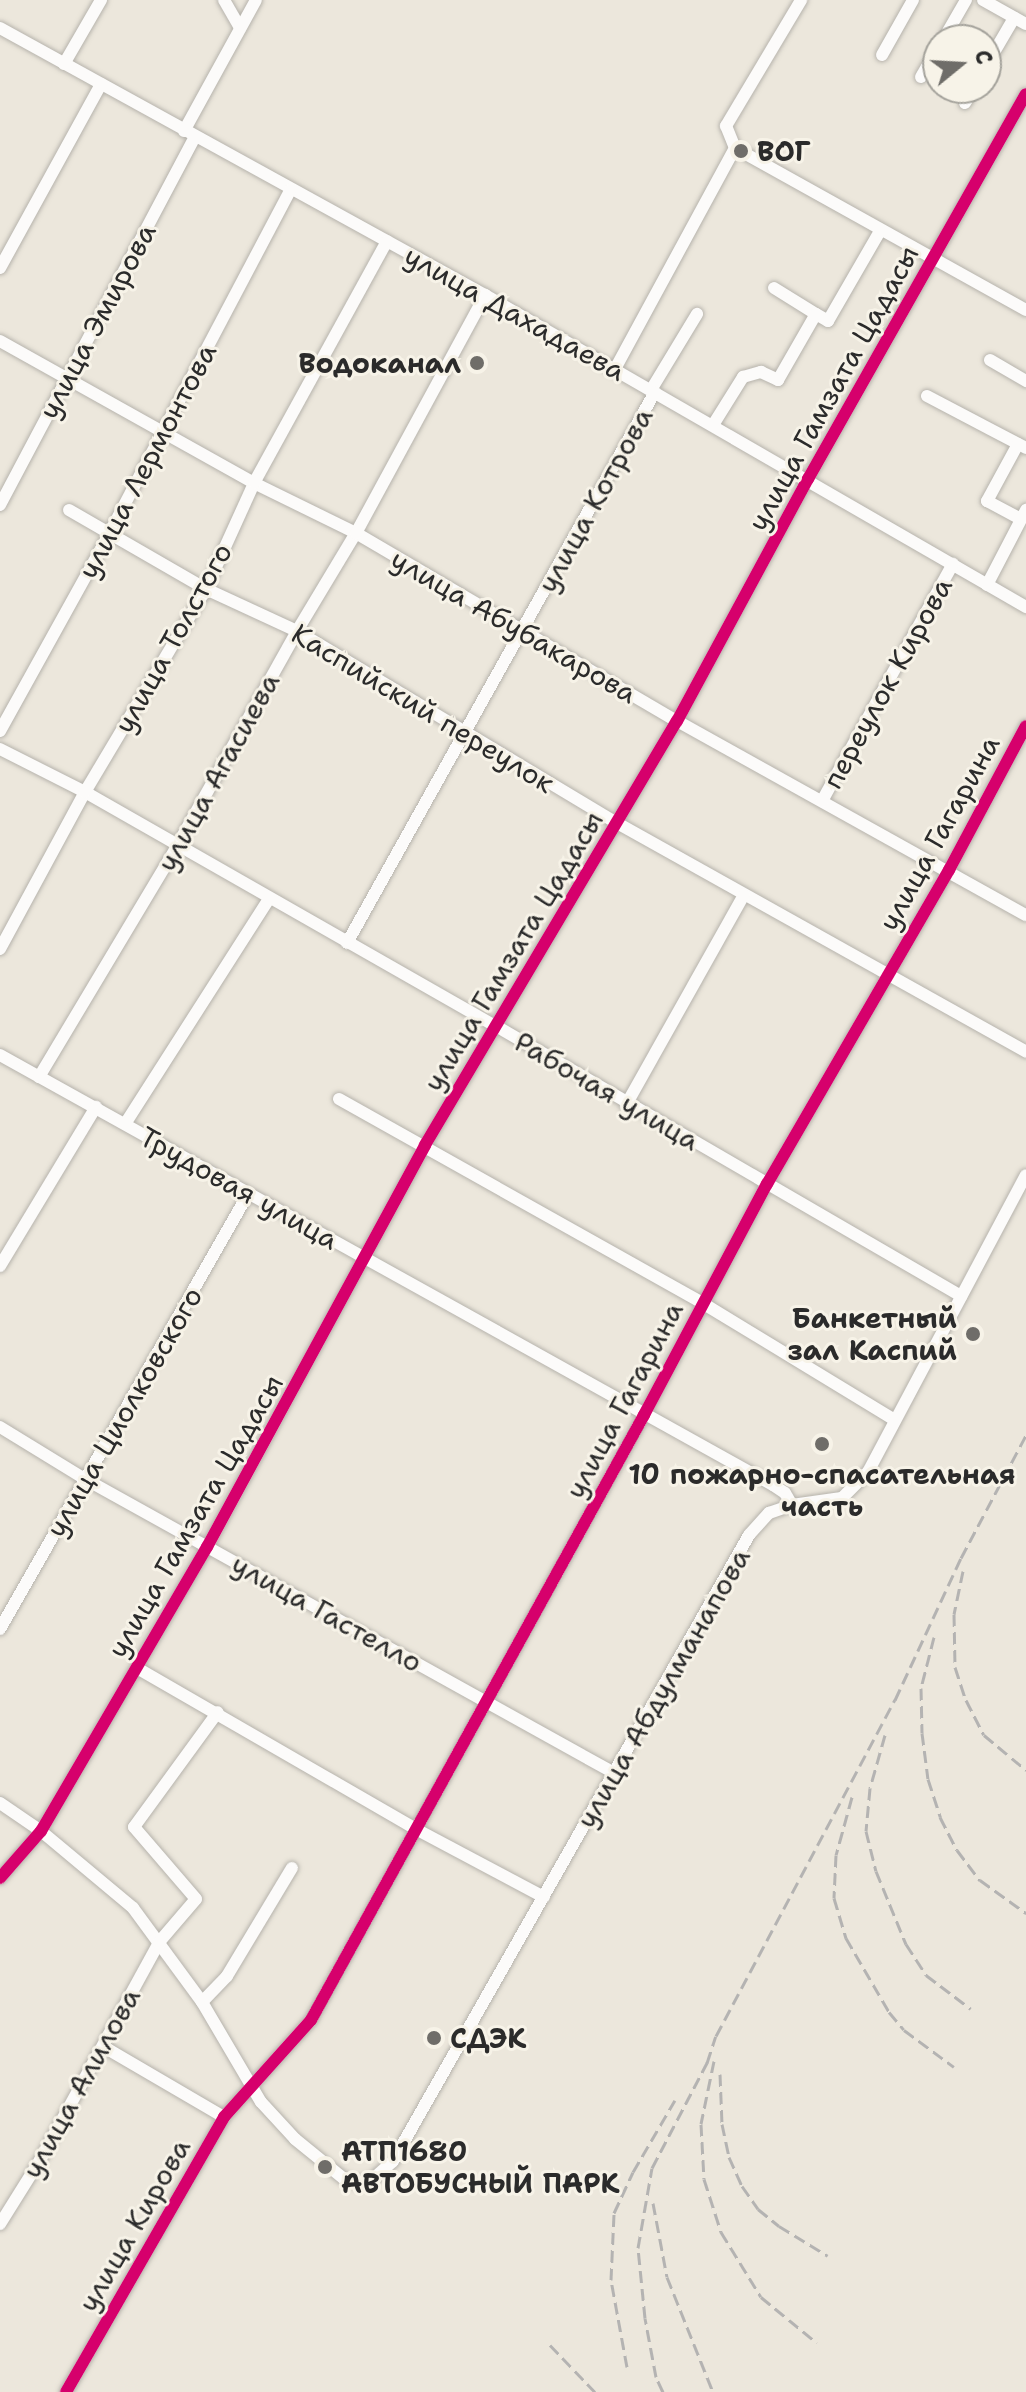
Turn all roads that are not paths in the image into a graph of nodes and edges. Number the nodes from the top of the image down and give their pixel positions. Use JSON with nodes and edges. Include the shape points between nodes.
{"nodes":[{"id":1,"x":101,"y":0,"type":"edge"},
{"id":2,"x":224,"y":0,"type":"edge"},
{"id":3,"x":256,"y":0,"type":"edge"},
{"id":4,"x":801,"y":0,"type":"edge"},
{"id":5,"x":913,"y":0,"type":"edge"},
{"id":6,"x":966,"y":0,"type":"edge"},
{"id":7,"x":983,"y":0,"type":"edge"},
{"id":8,"x":1014,"y":18,"type":"junction"},
{"id":9,"x":952,"y":24,"type":"edge"},
{"id":10,"x":1026,"y":24,"type":"edge"},
{"id":11,"x":0,"y":28,"type":"edge"},
{"id":12,"x":240,"y":28,"type":"junction"},
{"id":13,"x":1002,"y":39,"type":"edge"},
{"id":14,"x":882,"y":55,"type":"dead end"},
{"id":15,"x":64,"y":64,"type":"junction"},
{"id":16,"x":101,"y":84,"type":"junction"},
{"id":17,"x":1026,"y":94,"type":"edge"},
{"id":18,"x":190,"y":134,"type":"junction"},
{"id":19,"x":735,"y":148,"type":"junction"},
{"id":20,"x":291,"y":189,"type":"junction"},
{"id":21,"x":880,"y":231,"type":"junction"},
{"id":22,"x":387,"y":241,"type":"junction"},
{"id":23,"x":932,"y":259,"type":"junction"},
{"id":24,"x":0,"y":268,"type":"edge"},
{"id":25,"x":774,"y":288,"type":"dead end"},
{"id":26,"x":485,"y":295,"type":"junction"},
{"id":27,"x":1026,"y":310,"type":"edge"},
{"id":28,"x":697,"y":314,"type":"dead end"},
{"id":29,"x":816,"y":314,"type":"junction"},
{"id":30,"x":0,"y":341,"type":"edge"},
{"id":31,"x":990,"y":360,"type":"dead end"},
{"id":32,"x":615,"y":369,"type":"junction"},
{"id":33,"x":68,"y":377,"type":"junction"},
{"id":34,"x":1026,"y":381,"type":"edge"},
{"id":35,"x":653,"y":391,"type":"junction"},
{"id":36,"x":927,"y":396,"type":"dead end"},
{"id":37,"x":713,"y":425,"type":"junction"},
{"id":38,"x":162,"y":431,"type":"junction"},
{"id":39,"x":1022,"y":446,"type":"edge"},
{"id":40,"x":808,"y":479,"type":"junction"},
{"id":41,"x":254,"y":483,"type":"junction"},
{"id":42,"x":0,"y":505,"type":"edge"},
{"id":43,"x":69,"y":510,"type":"dead end"},
{"id":44,"x":1024,"y":515,"type":"edge"},
{"id":45,"x":356,"y":533,"type":"junction"},
{"id":46,"x":109,"y":534,"type":"junction"},
{"id":47,"x":953,"y":564,"type":"junction"},
{"id":48,"x":987,"y":585,"type":"junction"},
{"id":49,"x":206,"y":589,"type":"junction"},
{"id":50,"x":1026,"y":607,"type":"edge"},
{"id":51,"x":521,"y":630,"type":"junction"},
{"id":52,"x":297,"y":631,"type":"junction"},
{"id":53,"x":677,"y":721,"type":"junction"},
{"id":54,"x":1026,"y":726,"type":"edge"},
{"id":55,"x":0,"y":731,"type":"edge"},
{"id":56,"x":467,"y":733,"type":"junction"},
{"id":57,"x":0,"y":749,"type":"edge"},
{"id":58,"x":85,"y":792,"type":"junction"},
{"id":59,"x":822,"y":801,"type":"junction"},
{"id":60,"x":617,"y":823,"type":"junction"},
{"id":61,"x":177,"y":846,"type":"junction"},
{"id":62,"x":949,"y":870,"type":"junction"},
{"id":63,"x":744,"y":895,"type":"junction"},
{"id":64,"x":269,"y":899,"type":"junction"},
{"id":65,"x":1026,"y":915,"type":"edge"},
{"id":66,"x":347,"y":943,"type":"junction"},
{"id":67,"x":0,"y":949,"type":"edge"},
{"id":68,"x":887,"y":975,"type":"junction"},
{"id":69,"x":496,"y":1026,"type":"junction"},
{"id":70,"x":1026,"y":1052,"type":"edge"},
{"id":71,"x":0,"y":1055,"type":"edge"},
{"id":72,"x":39,"y":1077,"type":"junction"},
{"id":73,"x":339,"y":1099,"type":"dead end"},
{"id":74,"x":626,"y":1105,"type":"junction"},
{"id":75,"x":96,"y":1107,"type":"junction"},
{"id":76,"x":125,"y":1124,"type":"junction"},
{"id":77,"x":425,"y":1145,"type":"junction"},
{"id":78,"x":1026,"y":1175,"type":"edge"},
{"id":79,"x":767,"y":1184,"type":"junction"},
{"id":80,"x":248,"y":1194,"type":"junction"},
{"id":81,"x":362,"y":1257,"type":"junction"},
{"id":82,"x":0,"y":1266,"type":"edge"},
{"id":83,"x":961,"y":1296,"type":"junction"},
{"id":84,"x":704,"y":1304,"type":"junction"},
{"id":85,"x":644,"y":1415,"type":"junction"},
{"id":86,"x":895,"y":1420,"type":"junction"},
{"id":87,"x":0,"y":1427,"type":"edge"},
{"id":88,"x":85,"y":1479,"type":"junction"},
{"id":89,"x":792,"y":1505,"type":"junction"},
{"id":90,"x":207,"y":1547,"type":"junction"},
{"id":91,"x":0,"y":1629,"type":"edge"},
{"id":92,"x":137,"y":1668,"type":"junction"},
{"id":93,"x":486,"y":1701,"type":"junction"},
{"id":94,"x":218,"y":1712,"type":"junction"},
{"id":95,"x":614,"y":1773,"type":"junction"},
{"id":96,"x":0,"y":1803,"type":"edge"},
{"id":97,"x":414,"y":1828,"type":"junction"},
{"id":98,"x":41,"y":1831,"type":"junction"},
{"id":99,"x":292,"y":1868,"type":"dead end"},
{"id":100,"x":0,"y":1878,"type":"edge"},
{"id":101,"x":544,"y":1897,"type":"junction"},
{"id":102,"x":160,"y":1941,"type":"junction"},
{"id":103,"x":202,"y":2002,"type":"junction"},
{"id":104,"x":104,"y":2047,"type":"junction"},
{"id":105,"x":250,"y":2087,"type":"junction"},
{"id":106,"x":224,"y":2117,"type":"junction"},
{"id":107,"x":0,"y":2224,"type":"edge"},
{"id":108,"x":66,"y":2392,"type":"edge"}],
"edges":[{"from":1,"to":15,"type":"street"},
{"from":2,"to":12,"type":"street"},
{"from":3,"to":12,"type":"street","name":"улица Эмирова"},
{"from":4,"to":19,"type":"street","via":[[726,126]]},
{"from":5,"to":14,"type":"street"},
{"from":6,"to":9,"type":"street"},
{"from":7,"to":8,"type":"street"},
{"from":8,"to":10,"type":"street"},
{"from":8,"to":13,"type":"street"},
{"from":11,"to":15,"type":"street","name":"улица Дахадаева"},
{"from":12,"to":18,"type":"street","name":"улица Эмирова"},
{"from":15,"to":16,"type":"street","name":"улица Дахадаева"},
{"from":16,"to":18,"type":"street","name":"улица Дахадаева"},
{"from":16,"to":24,"type":"street"},
{"from":17,"to":23,"type":"street","name":"улица Гамзата Цадасы"},
{"from":18,"to":20,"type":"street","name":"улица Дахадаева"},
{"from":18,"to":33,"type":"street","name":"улица Эмирова"},
{"from":19,"to":21,"type":"street"},
{"from":19,"to":32,"type":"street"},
{"from":20,"to":22,"type":"street","name":"улица Дахадаева"},
{"from":20,"to":38,"type":"street","name":"улица Лермонтова"},
{"from":21,"to":23,"type":"street"},
{"from":21,"to":29,"type":"street","via":[[828,321]]},
{"from":22,"to":26,"type":"street","name":"улица Дахадаева"},
{"from":22,"to":41,"type":"street","name":"улица Толстого"},
{"from":23,"to":27,"type":"street"},
{"from":23,"to":40,"type":"street","name":"улица Гамзата Цадасы"},
{"from":25,"to":29,"type":"street"},
{"from":26,"to":32,"type":"street","name":"улица Дахадаева"},
{"from":26,"to":45,"type":"street","name":"улица Агасиева"},
{"from":28,"to":35,"type":"street","name":"улица Котрова"},
{"from":29,"to":37,"type":"street","via":[[778,380],[761,372],[743,377]]},
{"from":30,"to":33,"type":"street","name":"улица Абубакарова"},
{"from":31,"to":34,"type":"street"},
{"from":32,"to":35,"type":"street","name":"улица Дахадаева"},
{"from":33,"to":38,"type":"street","name":"улица Абубакарова"},
{"from":33,"to":42,"type":"street","name":"улица Эмирова"},
{"from":35,"to":37,"type":"street","name":"улица Дахадаева"},
{"from":35,"to":51,"type":"street","name":"улица Котрова"},
{"from":36,"to":39,"type":"street"},
{"from":37,"to":40,"type":"street","name":"улица Дахадаева"},
{"from":38,"to":41,"type":"street","name":"улица Абубакарова"},
{"from":38,"to":46,"type":"street","name":"улица Лермонтова"},
{"from":39,"to":44,"type":"street","via":[[987,501]]},
{"from":40,"to":47,"type":"street","name":"улица Дахадаева"},
{"from":40,"to":53,"type":"street","name":"улица Гамзата Цадасы"},
{"from":41,"to":45,"type":"street","name":"улица Абубакарова"},
{"from":41,"to":49,"type":"street","name":"улица Толстого"},
{"from":43,"to":46,"type":"street","name":"Каспийский переулок"},
{"from":44,"to":48,"type":"street"},
{"from":45,"to":51,"type":"street","name":"улица Абубакарова"},
{"from":45,"to":52,"type":"street","name":"улица Агасиева"},
{"from":46,"to":49,"type":"street","name":"Каспийский переулок"},
{"from":46,"to":55,"type":"street","name":"улица Лермонтова"},
{"from":47,"to":48,"type":"street","name":"улица Дахадаева"},
{"from":47,"to":59,"type":"street","name":"переулок Кирова"},
{"from":48,"to":50,"type":"street","name":"улица Дахадаева"},
{"from":49,"to":52,"type":"street","name":"Каспийский переулок"},
{"from":49,"to":58,"type":"street","name":"улица Толстого"},
{"from":51,"to":53,"type":"street","name":"улица Абубакарова"},
{"from":51,"to":56,"type":"street","name":"улица Котрова"},
{"from":52,"to":56,"type":"street","name":"Каспийский переулок"},
{"from":52,"to":61,"type":"street","name":"улица Агасиева"},
{"from":53,"to":59,"type":"street","name":"улица Абубакарова"},
{"from":53,"to":60,"type":"street","name":"улица Гамзата Цадасы"},
{"from":54,"to":62,"type":"street","name":"улица Гагарина"},
{"from":56,"to":60,"type":"street","name":"Каспийский переулок"},
{"from":56,"to":66,"type":"street","name":"улица Котрова"},
{"from":57,"to":58,"type":"street","name":"Рабочая улица"},
{"from":58,"to":61,"type":"street","name":"Рабочая улица"},
{"from":58,"to":67,"type":"street","name":"улица Толстого"},
{"from":59,"to":62,"type":"street","name":"улица Абубакарова"},
{"from":60,"to":63,"type":"street","name":"Каспийский переулок"},
{"from":60,"to":69,"type":"street","name":"улица Гамзата Цадасы"},
{"from":61,"to":64,"type":"street","name":"Рабочая улица"},
{"from":61,"to":72,"type":"street","name":"улица Агасиева"},
{"from":62,"to":65,"type":"street","name":"улица Абубакарова"},
{"from":62,"to":68,"type":"street","name":"улица Гагарина"},
{"from":63,"to":68,"type":"street","name":"Каспийский переулок"},
{"from":63,"to":74,"type":"street"},
{"from":64,"to":66,"type":"street","name":"Рабочая улица"},
{"from":64,"to":76,"type":"street"},
{"from":66,"to":69,"type":"street","name":"Рабочая улица"},
{"from":68,"to":70,"type":"street","name":"Каспийский переулок"},
{"from":68,"to":79,"type":"street","name":"улица Гагарина"},
{"from":69,"to":74,"type":"street","name":"Рабочая улица"},
{"from":69,"to":77,"type":"street","name":"улица Гамзата Цадасы"},
{"from":71,"to":72,"type":"street","name":"Трудовая улица"},
{"from":72,"to":75,"type":"street","name":"Трудовая улица"},
{"from":73,"to":77,"type":"street"},
{"from":74,"to":79,"type":"street","name":"Рабочая улица"},
{"from":75,"to":76,"type":"street","name":"Трудовая улица"},
{"from":75,"to":82,"type":"street"},
{"from":76,"to":80,"type":"street","name":"Трудовая улица"},
{"from":77,"to":81,"type":"street","name":"улица Гамзата Цадасы"},
{"from":77,"to":84,"type":"street"},
{"from":78,"to":83,"type":"street","name":"улица Абдулманапова"},
{"from":79,"to":83,"type":"street","name":"Рабочая улица"},
{"from":79,"to":84,"type":"street","name":"улица Гагарина"},
{"from":80,"to":81,"type":"street","name":"Трудовая улица"},
{"from":80,"to":88,"type":"street","name":"улица Циолковского"},
{"from":81,"to":85,"type":"street","name":"Трудовая улица"},
{"from":81,"to":90,"type":"street","name":"улица Гамзата Цадасы"},
{"from":83,"to":86,"type":"street","name":"улица Абдулманапова"},
{"from":84,"to":85,"type":"street","name":"улица Гагарина"},
{"from":84,"to":86,"type":"street"},
{"from":85,"to":89,"type":"street","name":"Трудовая улица","via":[[773,1485]]},
{"from":85,"to":93,"type":"street","name":"улица Гагарина"},
{"from":86,"to":89,"type":"street","name":"улица Абдулманапова","via":[[868,1472],[842,1498]]},
{"from":87,"to":88,"type":"street","name":"улица Гастелло"},
{"from":88,"to":90,"type":"street","name":"улица Гастелло"},
{"from":88,"to":91,"type":"street","name":"улица Циолковского"},
{"from":89,"to":95,"type":"street","name":"улица Абдулманапова","via":[[769,1513],[749,1535]]},
{"from":90,"to":92,"type":"street","name":"улица Гамзата Цадасы"},
{"from":90,"to":93,"type":"street","name":"улица Гастелло"},
{"from":92,"to":94,"type":"street"},
{"from":92,"to":98,"type":"street","name":"улица Гамзата Цадасы"},
{"from":93,"to":95,"type":"street","name":"улица Гастелло"},
{"from":93,"to":97,"type":"street","name":"улица Гагарина"},
{"from":94,"to":97,"type":"street"},
{"from":94,"to":102,"type":"street","name":"улица Алилова","via":[[134,1827],[196,1899]]},
{"from":95,"to":101,"type":"street","name":"улица Абдулманапова"},
{"from":96,"to":98,"type":"street"},
{"from":97,"to":101,"type":"street"},
{"from":97,"to":105,"type":"street","name":"улица Гагарина","via":[[311,2020]]},
{"from":98,"to":100,"type":"street","name":"улица Гамзата Цадасы"},
{"from":98,"to":102,"type":"street","via":[[133,1908]]},
{"from":99,"to":103,"type":"street","via":[[227,1976]]},
{"from":101,"to":105,"type":"street","name":"улица Абдулманапова","via":[[384,2172],[358,2183],[330,2171]]},
{"from":102,"to":103,"type":"street"},
{"from":102,"to":104,"type":"street","name":"улица Алилова"},
{"from":103,"to":105,"type":"street"},
{"from":104,"to":106,"type":"street"},
{"from":104,"to":107,"type":"street","name":"улица Алилова"},
{"from":105,"to":106,"type":"street","name":"улица Кирова"},
{"from":106,"to":108,"type":"street","name":"улица Кирова"}]}
